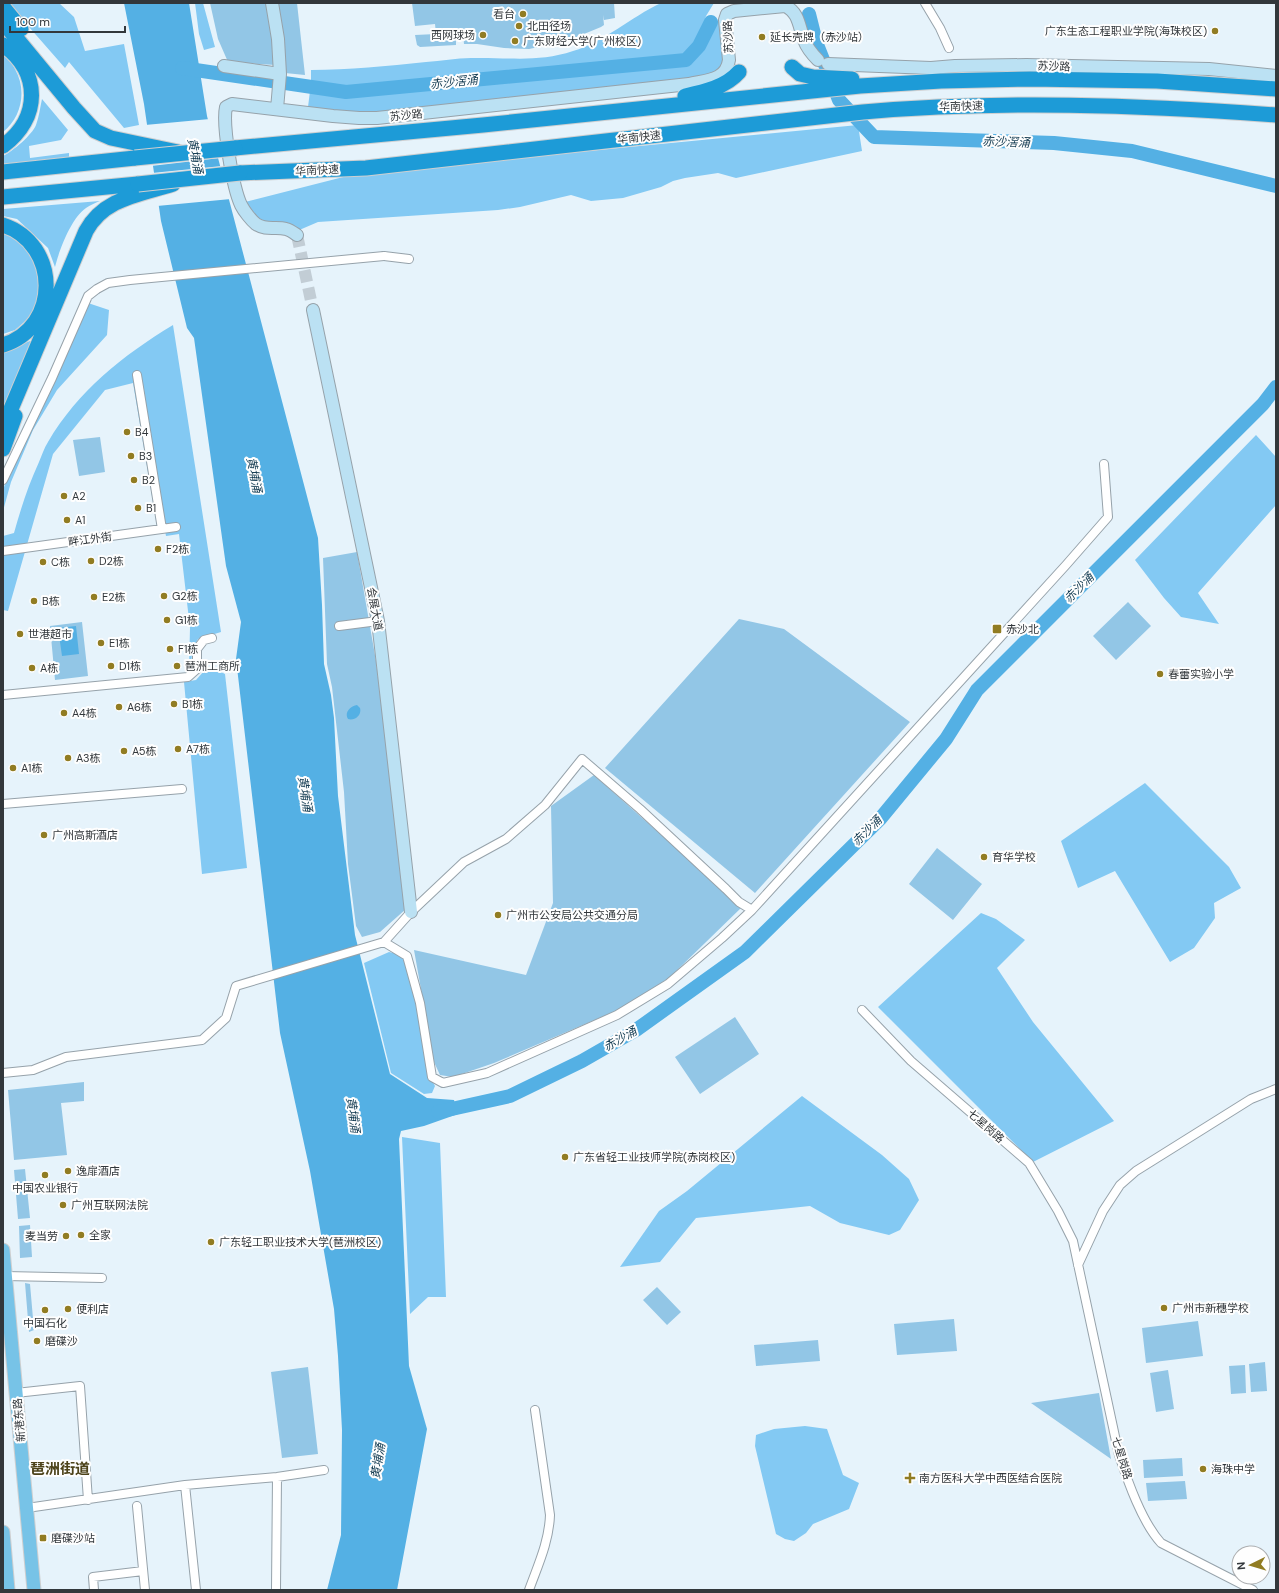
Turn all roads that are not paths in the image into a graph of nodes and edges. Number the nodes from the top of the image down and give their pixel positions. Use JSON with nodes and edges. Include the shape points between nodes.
{"nodes":[{"id":1,"x":272,"y":3,"type":"edge"},
{"id":2,"x":925,"y":3,"type":"edge"},
{"id":3,"x":3,"y":7,"type":"edge"},
{"id":4,"x":3,"y":22,"type":"edge"},
{"id":5,"x":3,"y":45,"type":"edge"},
{"id":6,"x":949,"y":48,"type":"dead end"},
{"id":7,"x":224,"y":66,"type":"dead end"},
{"id":8,"x":796,"y":70,"type":"dead end"},
{"id":9,"x":739,"y":72,"type":"dead end"},
{"id":10,"x":280,"y":74,"type":"junction"},
{"id":11,"x":1276,"y":76,"type":"edge"},
{"id":12,"x":49,"y":77,"type":"junction"},
{"id":13,"x":859,"y":83,"type":"junction"},
{"id":14,"x":1276,"y":89,"type":"edge"},
{"id":15,"x":276,"y":109,"type":"junction"},
{"id":16,"x":635,"y":109,"type":"junction"},
{"id":17,"x":1231,"y":112,"type":"junction"},
{"id":18,"x":1276,"y":115,"type":"edge"},
{"id":19,"x":1276,"y":120,"type":"edge"},
{"id":20,"x":3,"y":146,"type":"edge"},
{"id":21,"x":135,"y":150,"type":"junction"},
{"id":22,"x":3,"y":172,"type":"edge"},
{"id":23,"x":139,"y":189,"type":"junction"},
{"id":24,"x":3,"y":197,"type":"edge"},
{"id":25,"x":3,"y":226,"type":"edge"},
{"id":26,"x":297,"y":235,"type":"dead end"},
{"id":27,"x":408,"y":259,"type":"dead end"},
{"id":28,"x":313,"y":310,"type":"tunnel mouth"},
{"id":29,"x":48,"y":325,"type":"junction"},
{"id":30,"x":3,"y":345,"type":"edge"},
{"id":31,"x":137,"y":375,"type":"dead end"},
{"id":32,"x":3,"y":425,"type":"edge"},
{"id":33,"x":3,"y":449,"type":"edge"},
{"id":34,"x":1104,"y":464,"type":"dead end"},
{"id":35,"x":3,"y":480,"type":"edge"},
{"id":36,"x":176,"y":527,"type":"dead end"},
{"id":37,"x":162,"y":529,"type":"junction"},
{"id":38,"x":3,"y":551,"type":"edge"},
{"id":39,"x":378,"y":621,"type":"junction"},
{"id":40,"x":339,"y":626,"type":"dead end"},
{"id":41,"x":212,"y":638,"type":"dead end"},
{"id":42,"x":3,"y":696,"type":"edge"},
{"id":43,"x":182,"y":789,"type":"dead end"},
{"id":44,"x":3,"y":804,"type":"edge"},
{"id":45,"x":752,"y":910,"type":"junction"},
{"id":46,"x":412,"y":912,"type":"junction"},
{"id":47,"x":384,"y":942,"type":"junction"},
{"id":48,"x":862,"y":1010,"type":"dead end"},
{"id":49,"x":3,"y":1073,"type":"edge"},
{"id":50,"x":1276,"y":1089,"type":"edge"},
{"id":51,"x":3,"y":1250,"type":"edge"},
{"id":52,"x":1078,"y":1265,"type":"junction"},
{"id":53,"x":5,"y":1276,"type":"junction"},
{"id":54,"x":102,"y":1278,"type":"dead end"},
{"id":55,"x":16,"y":1393,"type":"junction"},
{"id":56,"x":535,"y":1410,"type":"dead end"},
{"id":57,"x":324,"y":1470,"type":"dead end"},
{"id":58,"x":277,"y":1477,"type":"junction"},
{"id":59,"x":185,"y":1485,"type":"junction"},
{"id":60,"x":88,"y":1500,"type":"junction"},
{"id":61,"x":137,"y":1506,"type":"dead end"},
{"id":62,"x":27,"y":1508,"type":"junction"},
{"id":63,"x":3,"y":1532,"type":"edge"},
{"id":64,"x":143,"y":1571,"type":"junction"},
{"id":65,"x":8,"y":1590,"type":"edge"},
{"id":66,"x":34,"y":1590,"type":"edge"},
{"id":67,"x":94,"y":1590,"type":"edge"},
{"id":68,"x":145,"y":1590,"type":"edge"},
{"id":69,"x":196,"y":1590,"type":"edge"},
{"id":70,"x":276,"y":1590,"type":"edge"},
{"id":71,"x":528,"y":1590,"type":"edge"},
{"id":72,"x":1253,"y":1590,"type":"edge"}],
"edges":[{"from":1,"to":10,"type":"street"},
{"from":2,"to":6,"type":"street"},
{"from":3,"to":12,"type":"highway","via":[[40,51]]},
{"from":4,"to":12,"type":"highway"},
{"from":5,"to":20,"type":"highway","via":[[19,58],[26,69],[31,81],[32,97],[24,122],[18,132]]},
{"from":7,"to":10,"type":"street"},
{"from":8,"to":13,"type":"highway","via":[[813,77]]},
{"from":9,"to":16,"type":"highway","via":[[732,80],[707,91]]},
{"from":10,"to":15,"type":"street"},
{"from":11,"to":15,"type":"street","name":"苏沙路","via":[[1209,70],[1026,65],[931,68],[823,62],[811,54],[804,41],[797,15],[785,6],[734,11],[727,14],[725,20],[729,60],[725,73],[718,78],[689,84],[378,118],[353,118]]},
{"from":12,"to":21,"type":"highway","via":[[95,131]]},
{"from":13,"to":14,"type":"highway","via":[[1030,79],[1157,82]]},
{"from":13,"to":16,"type":"highway","via":[[808,91]]},
{"from":15,"to":26,"type":"street","name":"苏沙路","via":[[232,104],[226,107],[224,116],[231,164],[241,206],[257,224],[266,229],[287,229]]},
{"from":16,"to":21,"type":"highway","bridge":true,"via":[[184,153]]},
{"from":17,"to":18,"type":"highway","name":"华南快速"},
{"from":17,"to":19,"type":"highway"},
{"from":17,"to":23,"type":"highway","name":"华南快速","bridge":true,"via":[[1145,107],[1025,105],[926,107],[366,168],[240,173],[188,179]]},
{"from":21,"to":22,"type":"highway"},
{"from":23,"to":24,"type":"highway","name":"华南快速"},
{"from":23,"to":29,"type":"highway","via":[[111,204],[93,219]]},
{"from":25,"to":30,"type":"highway","via":[[17,231],[27,239],[43,263],[47,277],[47,292],[35,322],[19,337]]},
{"from":27,"to":35,"type":"street","bridge":true,"via":[[384,256],[130,280],[108,283],[96,289],[88,296]]},
{"from":28,"to":39,"type":"street","name":"会展大道"},
{"from":29,"to":32,"type":"highway"},
{"from":29,"to":33,"type":"highway"},
{"from":31,"to":37,"type":"street"},
{"from":34,"to":45,"type":"street","via":[[1108,517]]},
{"from":36,"to":37,"type":"street","name":"畔江外街"},
{"from":37,"to":38,"type":"street","name":"畔江外街"},
{"from":39,"to":40,"type":"street"},
{"from":39,"to":46,"type":"street","name":"会展大道"},
{"from":41,"to":42,"type":"street","via":[[204,640],[197,649],[197,669],[186,674]]},
{"from":43,"to":44,"type":"street"},
{"from":45,"to":46,"type":"street","via":[[582,759],[545,805],[506,839],[464,862]]},
{"from":45,"to":47,"type":"street","via":[[668,984],[617,1015],[487,1073],[443,1083],[432,1077],[420,1002],[407,956]]},
{"from":46,"to":47,"type":"street"},
{"from":47,"to":49,"type":"street","via":[[236,986],[226,1018],[202,1040],[66,1057],[33,1070]]},
{"from":48,"to":52,"type":"street","name":"七星岗路","via":[[911,1061],[1029,1163],[1073,1241]]},
{"from":50,"to":52,"type":"street","via":[[1251,1100],[1136,1171],[1120,1185],[1103,1211]]},
{"from":51,"to":53,"type":"main road","name":"新港东路"},
{"from":52,"to":72,"type":"street","name":"七星岗路","via":[[1119,1455],[1151,1533],[1160,1543]]},
{"from":53,"to":54,"type":"street"},
{"from":53,"to":55,"type":"main road","name":"新港东路"},
{"from":55,"to":60,"type":"street","via":[[80,1386]]},
{"from":55,"to":62,"type":"main road","name":"新港东路"},
{"from":56,"to":71,"type":"street","via":[[550,1515],[545,1546]]},
{"from":57,"to":58,"type":"street"},
{"from":58,"to":59,"type":"street"},
{"from":58,"to":70,"type":"street"},
{"from":59,"to":60,"type":"street"},
{"from":59,"to":69,"type":"street"},
{"from":60,"to":62,"type":"street"},
{"from":61,"to":64,"type":"street"},
{"from":62,"to":66,"type":"main road","name":"新港东路"},
{"from":63,"to":65,"type":"main road"},
{"from":64,"to":67,"type":"street","via":[[93,1577]]},
{"from":64,"to":68,"type":"street"}]}
